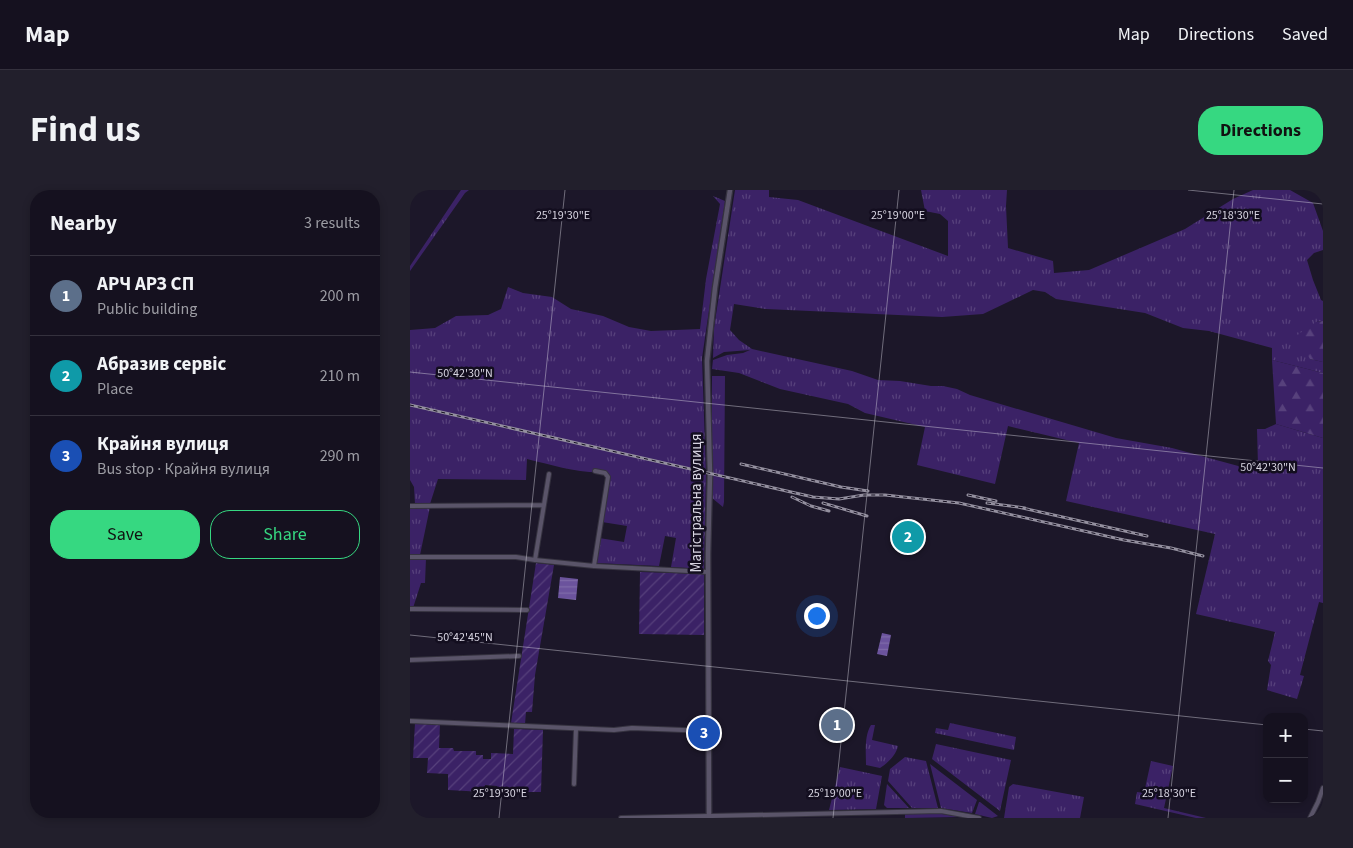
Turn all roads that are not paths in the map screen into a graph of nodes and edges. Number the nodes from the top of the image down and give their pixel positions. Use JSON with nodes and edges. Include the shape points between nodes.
{"nodes":[{"id":1,"x":730,"y":190,"type":"edge"},
{"id":2,"x":595,"y":471,"type":"dead end"},
{"id":3,"x":549,"y":474,"type":"dead end"},
{"id":4,"x":544,"y":505,"type":"junction"},
{"id":5,"x":410,"y":506,"type":"edge"},
{"id":6,"x":410,"y":557,"type":"edge"},
{"id":7,"x":535,"y":560,"type":"junction"},
{"id":8,"x":594,"y":566,"type":"junction"},
{"id":9,"x":708,"y":572,"type":"junction"},
{"id":10,"x":410,"y":609,"type":"edge"},
{"id":11,"x":526,"y":610,"type":"dead end"},
{"id":12,"x":519,"y":656,"type":"dead end"},
{"id":13,"x":410,"y":660,"type":"edge"},
{"id":14,"x":411,"y":721,"type":"edge"},
{"id":15,"x":576,"y":729,"type":"junction"},
{"id":16,"x":709,"y":731,"type":"junction"},
{"id":17,"x":574,"y":784,"type":"dead end"},
{"id":18,"x":1323,"y":788,"type":"edge"},
{"id":19,"x":709,"y":817,"type":"edge"},
{"id":20,"x":621,"y":818,"type":"edge"},
{"id":21,"x":979,"y":818,"type":"edge"},
{"id":22,"x":1310,"y":818,"type":"edge"}],
"edges":[{"from":1,"to":9,"type":"street","name":"Магістральна вулиця","via":[[706,361],[710,474]]},
{"from":2,"to":8,"type":"street","via":[[608,477]]},
{"from":3,"to":4,"type":"street"},
{"from":4,"to":5,"type":"street"},
{"from":4,"to":7,"type":"street"},
{"from":6,"to":7,"type":"street","via":[[516,557]]},
{"from":7,"to":8,"type":"street"},
{"from":8,"to":9,"type":"street"},
{"from":9,"to":16,"type":"street","name":"Магістральна вулиця"},
{"from":10,"to":11,"type":"street"},
{"from":12,"to":13,"type":"street"},
{"from":14,"to":15,"type":"street"},
{"from":15,"to":16,"type":"street"},
{"from":15,"to":17,"type":"street"},
{"from":16,"to":19,"type":"street","name":"Магістральна вулиця"},
{"from":18,"to":22,"type":"street"},
{"from":19,"to":20,"type":"street"},
{"from":19,"to":21,"type":"street","via":[[941,811]]}]}
